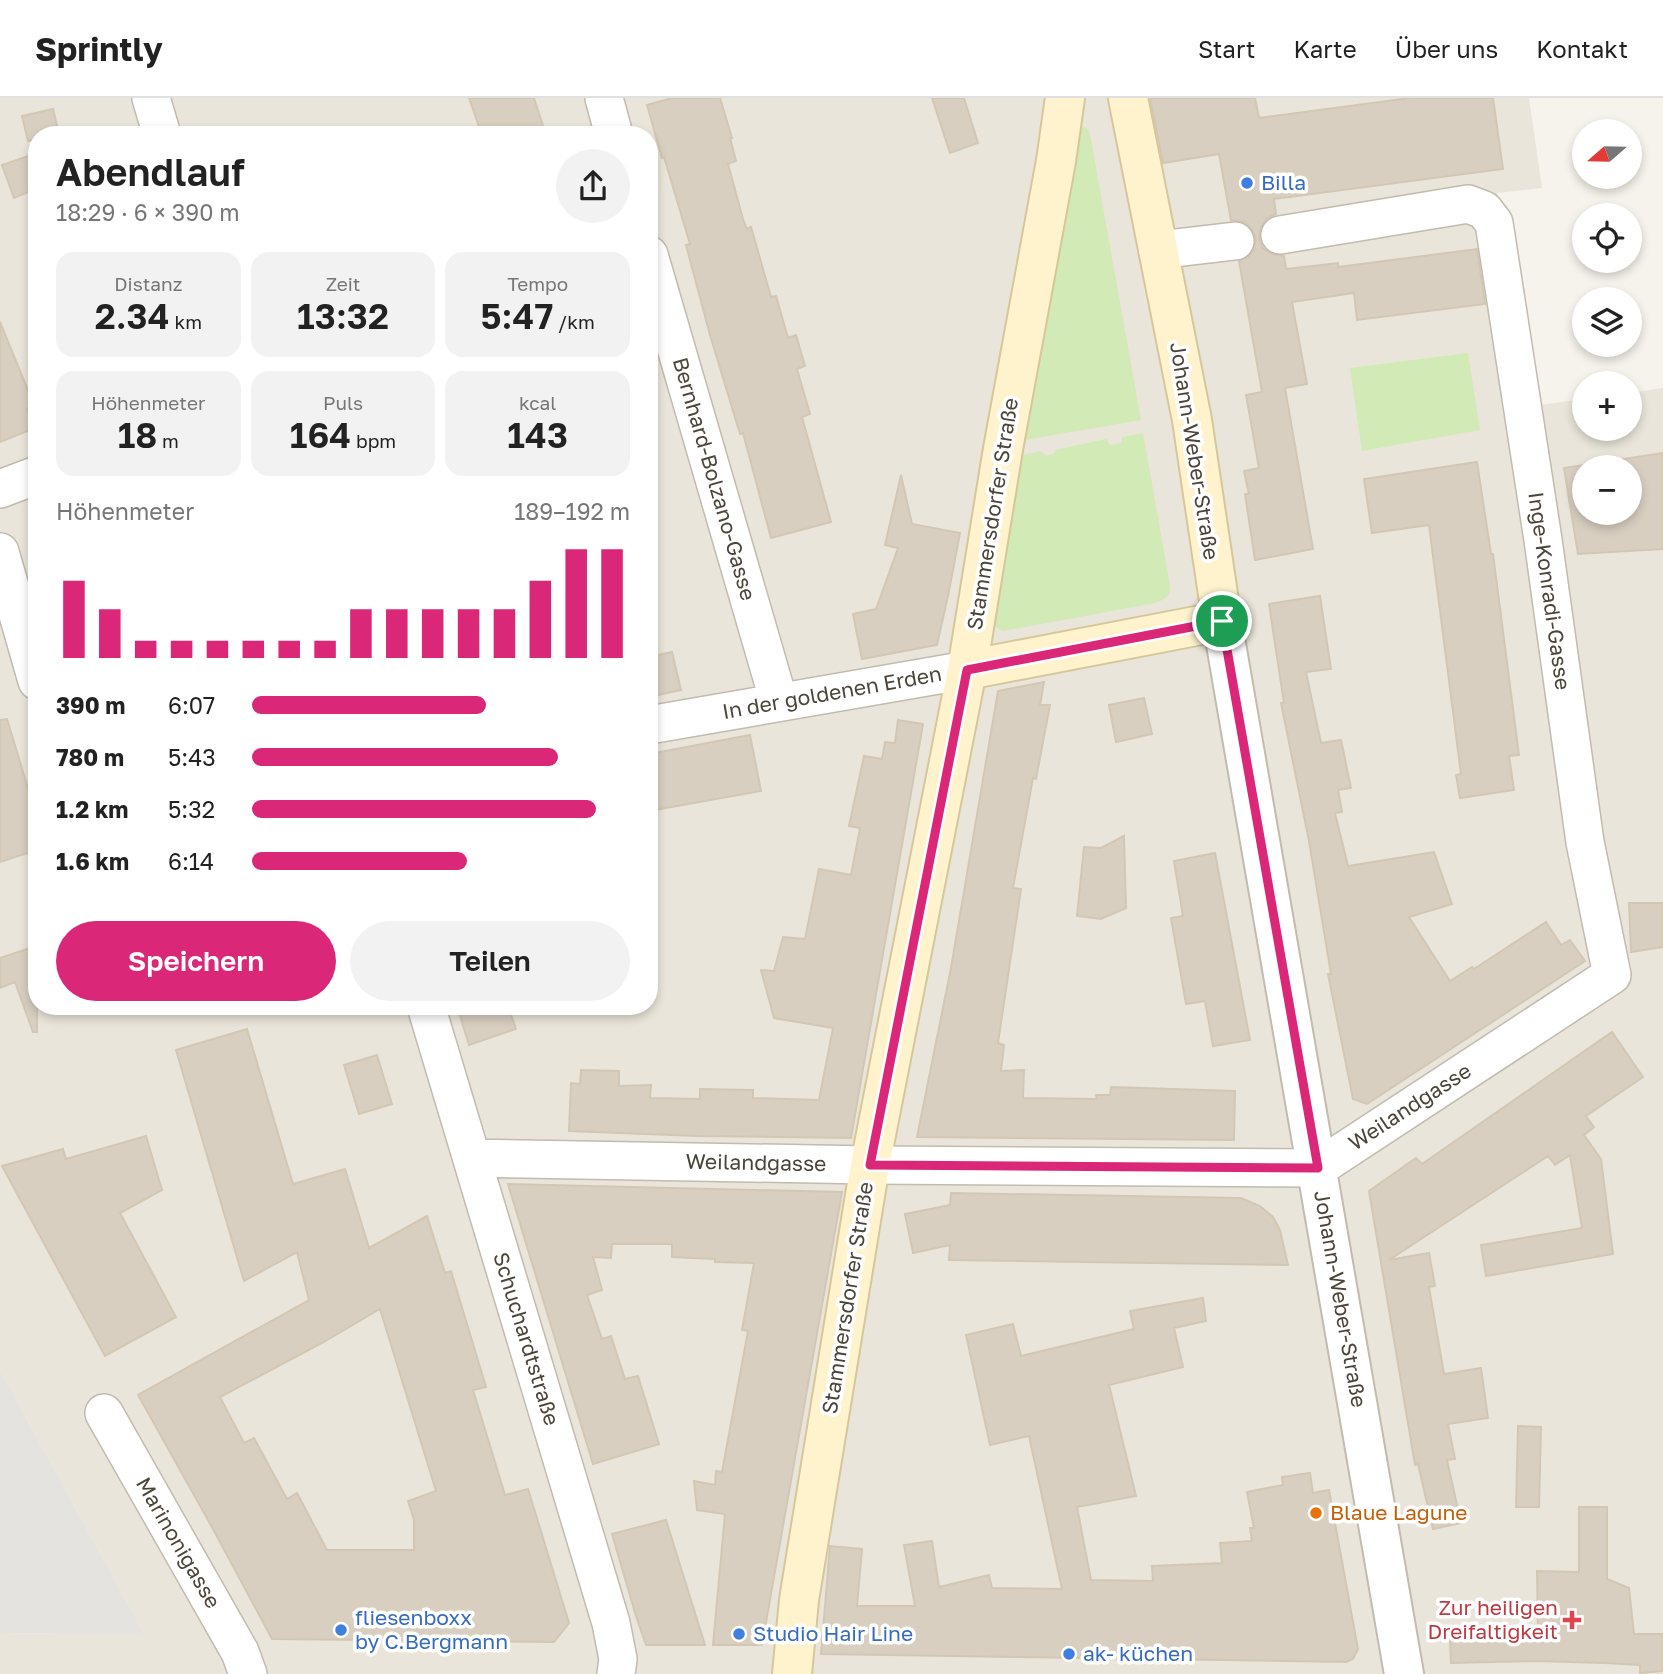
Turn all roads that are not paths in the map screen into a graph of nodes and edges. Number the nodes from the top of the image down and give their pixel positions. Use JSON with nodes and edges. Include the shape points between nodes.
{"nodes":[{"id":1,"x":151,"y":98,"type":"edge"},
{"id":2,"x":604,"y":98,"type":"edge"},
{"id":3,"x":1065,"y":98,"type":"edge"},
{"id":4,"x":1128,"y":98,"type":"edge"},
{"id":5,"x":159,"y":126,"type":"edge"},
{"id":6,"x":612,"y":126,"type":"edge"},
{"id":7,"x":1280,"y":235,"type":"dead end"},
{"id":8,"x":1235,"y":241,"type":"dead end"},
{"id":9,"x":1158,"y":250,"type":"junction"},
{"id":10,"x":658,"y":286,"type":"edge"},
{"id":11,"x":28,"y":478,"type":"edge"},
{"id":12,"x":0,"y":489,"type":"edge"},
{"id":13,"x":0,"y":552,"type":"edge"},
{"id":14,"x":1222,"y":621,"type":"junction"},
{"id":15,"x":28,"y":650,"type":"edge"},
{"id":16,"x":967,"y":670,"type":"junction"},
{"id":17,"x":779,"y":702,"type":"junction"},
{"id":18,"x":658,"y":723,"type":"edge"},
{"id":19,"x":1612,"y":975,"type":"joint"},
{"id":20,"x":429,"y":1015,"type":"edge"},
{"id":21,"x":472,"y":1158,"type":"junction"},
{"id":22,"x":870,"y":1165,"type":"junction"},
{"id":23,"x":1318,"y":1168,"type":"junction"},
{"id":24,"x":104,"y":1413,"type":"dead end"},
{"id":25,"x":248,"y":1674,"type":"edge"},
{"id":26,"x":616,"y":1674,"type":"edge"},
{"id":27,"x":792,"y":1674,"type":"edge"},
{"id":28,"x":1404,"y":1674,"type":"edge"}],
"edges":[{"from":1,"to":5,"type":"street"},
{"from":2,"to":6,"type":"street"},
{"from":3,"to":16,"type":"main road","name":"Stammersdorfer Straße"},
{"from":4,"to":9,"type":"main road","name":"Johann-Weber-Straße"},
{"from":7,"to":19,"type":"street","name":"Inge-Konradi-Gasse","via":[[1468,204],[1484,210],[1494,223],[1585,842]]},
{"from":8,"to":9,"type":"street"},
{"from":9,"to":14,"type":"main road","name":"Johann-Weber-Straße","via":[[1192,420]]},
{"from":10,"to":17,"type":"street","name":"Bernhard-Bolzano-Gasse"},
{"from":11,"to":12,"type":"street"},
{"from":13,"to":15,"type":"street"},
{"from":14,"to":16,"type":"main road","name":"In der goldenen Erden"},
{"from":14,"to":23,"type":"street","name":"Johann-Weber-Straße"},
{"from":16,"to":17,"type":"street","name":"In der goldenen Erden"},
{"from":16,"to":22,"type":"main road","name":"Stammersdorfer Straße"},
{"from":17,"to":18,"type":"street","name":"In der goldenen Erden"},
{"from":19,"to":23,"type":"street","name":"Weilandgasse"},
{"from":20,"to":21,"type":"street","name":"Schuchardtstraße"},
{"from":21,"to":22,"type":"street","name":"Weilandgasse"},
{"from":21,"to":26,"type":"street","name":"Schuchardtstraße","via":[[611,1623]]},
{"from":22,"to":23,"type":"street","name":"Weilandgasse"},
{"from":22,"to":27,"type":"main road","name":"Stammersdorfer Straße","via":[[799,1600]]},
{"from":23,"to":28,"type":"street","name":"Johann-Weber-Straße"},
{"from":24,"to":25,"type":"street","name":"Marinonigasse","via":[[240,1652]]}]}
